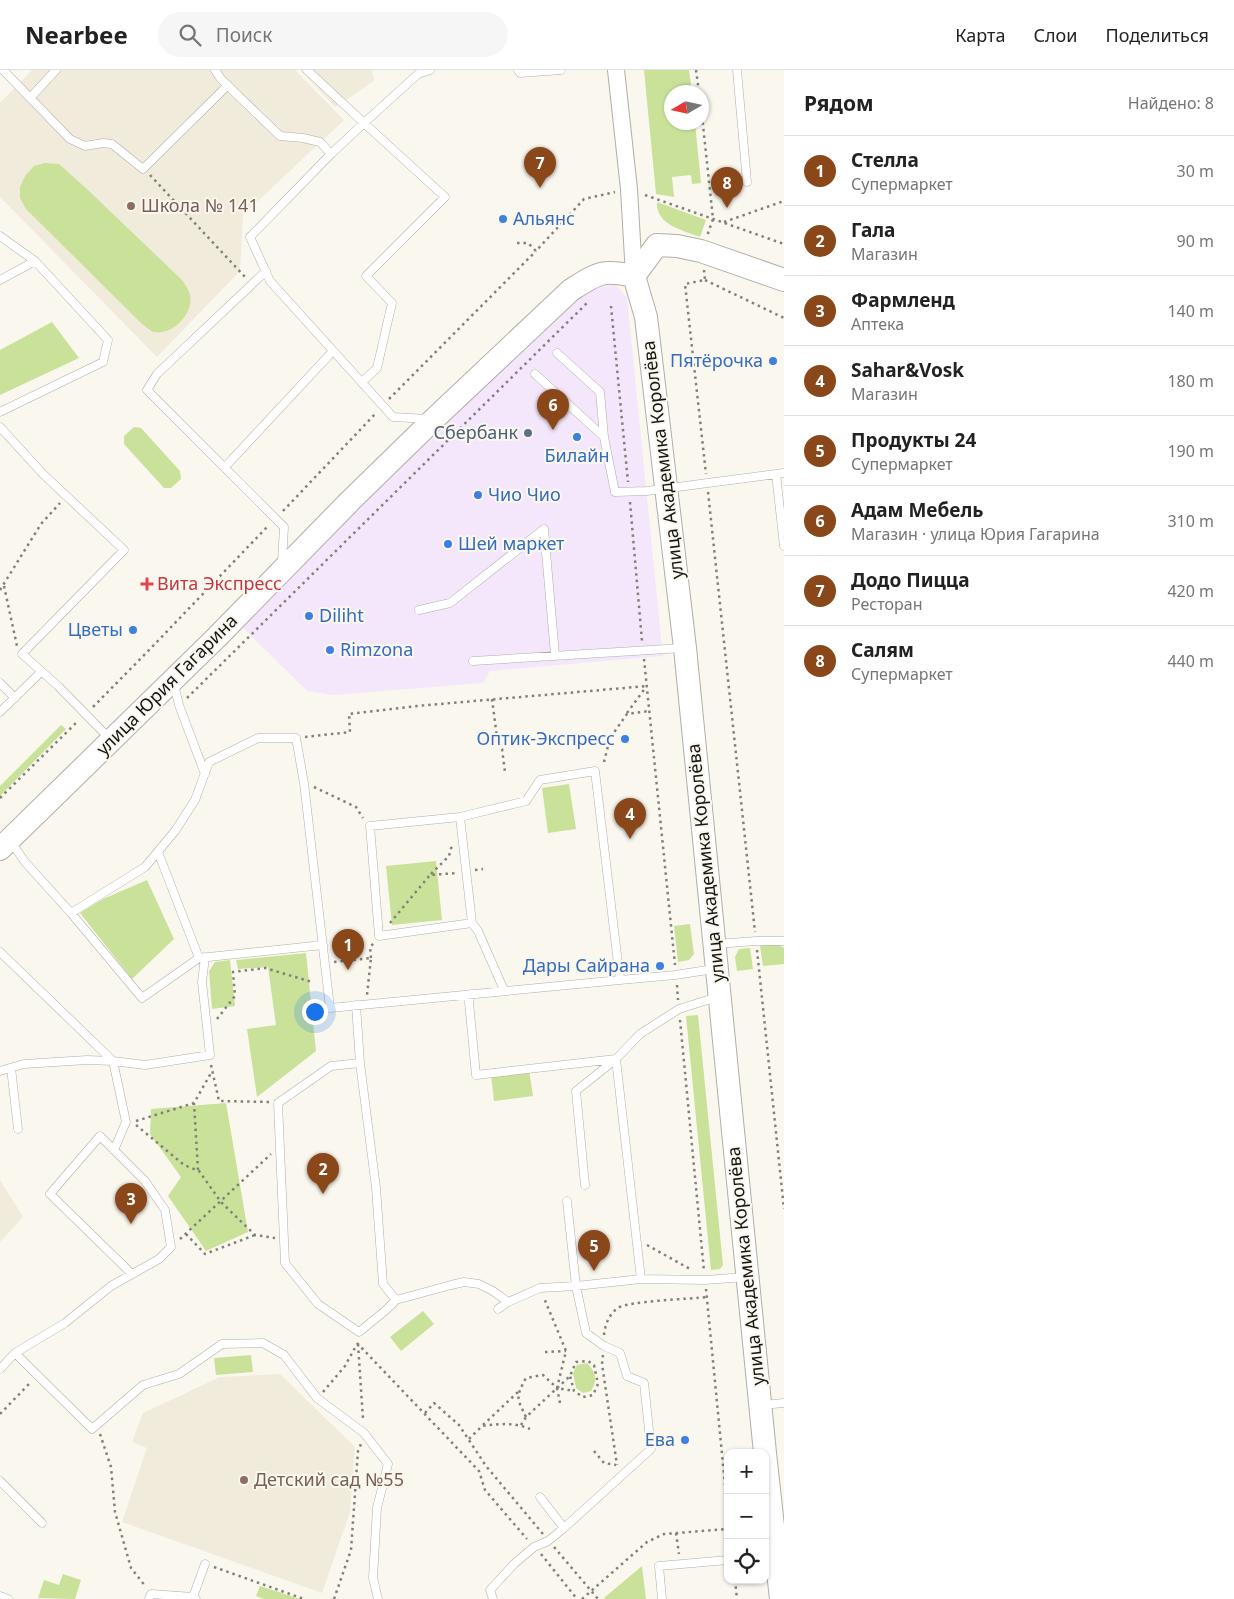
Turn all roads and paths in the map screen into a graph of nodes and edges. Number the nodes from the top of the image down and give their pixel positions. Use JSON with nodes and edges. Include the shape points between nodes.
{"nodes":[{"id":1,"x":3,"y":70,"type":"edge"},
{"id":2,"x":56,"y":70,"type":"edge"},
{"id":3,"x":215,"y":70,"type":"edge"},
{"id":4,"x":306,"y":70,"type":"edge"},
{"id":5,"x":430,"y":70,"type":"edge"},
{"id":6,"x":518,"y":70,"type":"edge"},
{"id":7,"x":561,"y":70,"type":"edge"},
{"id":8,"x":616,"y":70,"type":"edge"},
{"id":9,"x":696,"y":70,"type":"edge"},
{"id":10,"x":737,"y":70,"type":"edge"},
{"id":11,"x":228,"y":85,"type":"junction"},
{"id":12,"x":698,"y":85,"type":"edge"},
{"id":13,"x":30,"y":98,"type":"junction"},
{"id":14,"x":364,"y":123,"type":"junction"},
{"id":15,"x":703,"y":130,"type":"edge"},
{"id":16,"x":331,"y":154,"type":"junction"},
{"id":17,"x":144,"y":169,"type":"junction"},
{"id":18,"x":747,"y":182,"type":"dead end"},
{"id":19,"x":784,"y":201,"type":"edge"},
{"id":20,"x":713,"y":219,"type":"dead end"},
{"id":21,"x":723,"y":222,"type":"dead end"},
{"id":22,"x":0,"y":236,"type":"edge"},
{"id":23,"x":35,"y":261,"type":"junction"},
{"id":24,"x":266,"y":271,"type":"junction"},
{"id":25,"x":634,"y":276,"type":"junction"},
{"id":26,"x":0,"y":280,"type":"edge"},
{"id":27,"x":705,"y":280,"type":"dead end"},
{"id":28,"x":784,"y":280,"type":"edge"},
{"id":29,"x":251,"y":284,"type":"junction"},
{"id":30,"x":685,"y":284,"type":"dead end"},
{"id":31,"x":588,"y":302,"type":"dead end"},
{"id":32,"x":611,"y":306,"type":"dead end"},
{"id":33,"x":784,"y":318,"type":"edge"},
{"id":34,"x":334,"y":352,"type":"junction"},
{"id":35,"x":557,"y":353,"type":"dead end"},
{"id":36,"x":535,"y":374,"type":"dead end"},
{"id":37,"x":362,"y":382,"type":"junction"},
{"id":38,"x":0,"y":412,"type":"edge"},
{"id":39,"x":433,"y":420,"type":"junction"},
{"id":40,"x":0,"y":427,"type":"edge"},
{"id":41,"x":604,"y":436,"type":"junction"},
{"id":42,"x":225,"y":468,"type":"junction"},
{"id":43,"x":780,"y":474,"type":"edge"},
{"id":44,"x":706,"y":483,"type":"junction"},
{"id":45,"x":667,"y":488,"type":"junction"},
{"id":46,"x":629,"y":492,"type":"junction"},
{"id":47,"x":67,"y":496,"type":"junction"},
{"id":48,"x":784,"y":546,"type":"edge"},
{"id":49,"x":282,"y":570,"type":"junction"},
{"id":50,"x":4,"y":584,"type":"junction"},
{"id":51,"x":0,"y":590,"type":"edge"},
{"id":52,"x":419,"y":610,"type":"dead end"},
{"id":53,"x":685,"y":648,"type":"junction"},
{"id":54,"x":643,"y":650,"type":"junction"},
{"id":55,"x":22,"y":654,"type":"junction"},
{"id":56,"x":554,"y":655,"type":"junction"},
{"id":57,"x":473,"y":661,"type":"dead end"},
{"id":58,"x":41,"y":672,"type":"junction"},
{"id":59,"x":173,"y":680,"type":"junction"},
{"id":60,"x":0,"y":683,"type":"edge"},
{"id":61,"x":647,"y":686,"type":"junction"},
{"id":62,"x":15,"y":698,"type":"junction"},
{"id":63,"x":492,"y":699,"type":"junction"},
{"id":64,"x":179,"y":705,"type":"junction"},
{"id":65,"x":649,"y":711,"type":"junction"},
{"id":66,"x":0,"y":712,"type":"edge"},
{"id":67,"x":627,"y":714,"type":"junction"},
{"id":68,"x":296,"y":738,"type":"junction"},
{"id":69,"x":112,"y":740,"type":"junction"},
{"id":70,"x":604,"y":762,"type":"dead end"},
{"id":71,"x":506,"y":772,"type":"dead end"},
{"id":72,"x":205,"y":774,"type":"junction"},
{"id":73,"x":304,"y":783,"type":"junction"},
{"id":74,"x":460,"y":817,"type":"junction"},
{"id":75,"x":363,"y":818,"type":"dead end"},
{"id":76,"x":5,"y":845,"type":"edge"},
{"id":77,"x":158,"y":852,"type":"junction"},
{"id":78,"x":483,"y":869,"type":"dead end"},
{"id":79,"x":466,"y":872,"type":"junction"},
{"id":80,"x":430,"y":875,"type":"junction"},
{"id":81,"x":71,"y":913,"type":"junction"},
{"id":82,"x":472,"y":923,"type":"junction"},
{"id":83,"x":379,"y":936,"type":"junction"},
{"id":84,"x":756,"y":941,"type":"junction"},
{"id":85,"x":784,"y":941,"type":"edge"},
{"id":86,"x":714,"y":944,"type":"junction"},
{"id":87,"x":323,"y":945,"type":"junction"},
{"id":88,"x":0,"y":952,"type":"edge"},
{"id":89,"x":202,"y":958,"type":"junction"},
{"id":90,"x":371,"y":958,"type":"junction"},
{"id":91,"x":324,"y":959,"type":"junction"},
{"id":92,"x":716,"y":968,"type":"junction"},
{"id":93,"x":675,"y":975,"type":"junction"},
{"id":94,"x":620,"y":980,"type":"junction"},
{"id":95,"x":312,"y":982,"type":"dead end"},
{"id":96,"x":504,"y":990,"type":"junction"},
{"id":97,"x":471,"y":994,"type":"junction"},
{"id":98,"x":719,"y":996,"type":"junction"},
{"id":99,"x":368,"y":1004,"type":"junction"},
{"id":100,"x":356,"y":1005,"type":"junction"},
{"id":101,"x":679,"y":1009,"type":"junction"},
{"id":102,"x":215,"y":1021,"type":"dead end"},
{"id":103,"x":210,"y":1055,"type":"junction"},
{"id":104,"x":616,"y":1059,"type":"junction"},
{"id":105,"x":113,"y":1061,"type":"junction"},
{"id":106,"x":360,"y":1063,"type":"junction"},
{"id":107,"x":11,"y":1068,"type":"junction"},
{"id":108,"x":0,"y":1071,"type":"edge"},
{"id":109,"x":212,"y":1072,"type":"junction"},
{"id":110,"x":194,"y":1102,"type":"junction"},
{"id":111,"x":278,"y":1103,"type":"junction"},
{"id":112,"x":18,"y":1129,"type":"dead end"},
{"id":113,"x":280,"y":1145,"type":"junction"},
{"id":114,"x":114,"y":1150,"type":"junction"},
{"id":115,"x":198,"y":1171,"type":"junction"},
{"id":116,"x":585,"y":1185,"type":"dead end"},
{"id":117,"x":567,"y":1200,"type":"dead end"},
{"id":118,"x":220,"y":1202,"type":"junction"},
{"id":119,"x":784,"y":1209,"type":"edge"},
{"id":120,"x":186,"y":1234,"type":"junction"},
{"id":121,"x":254,"y":1235,"type":"junction"},
{"id":122,"x":284,"y":1239,"type":"junction"},
{"id":123,"x":637,"y":1239,"type":"junction"},
{"id":124,"x":172,"y":1247,"type":"junction"},
{"id":125,"x":132,"y":1274,"type":"junction"},
{"id":126,"x":748,"y":1277,"type":"junction"},
{"id":127,"x":705,"y":1278,"type":"junction"},
{"id":128,"x":641,"y":1279,"type":"junction"},
{"id":129,"x":576,"y":1286,"type":"junction"},
{"id":130,"x":540,"y":1288,"type":"junction"},
{"id":131,"x":707,"y":1297,"type":"junction"},
{"id":132,"x":396,"y":1300,"type":"junction"},
{"id":133,"x":508,"y":1302,"type":"junction"},
{"id":134,"x":498,"y":1309,"type":"dead end"},
{"id":135,"x":359,"y":1332,"type":"junction"},
{"id":136,"x":357,"y":1343,"type":"junction"},
{"id":137,"x":604,"y":1346,"type":"junction"},
{"id":138,"x":566,"y":1351,"type":"junction"},
{"id":139,"x":545,"y":1352,"type":"dead end"},
{"id":140,"x":16,"y":1353,"type":"junction"},
{"id":141,"x":602,"y":1364,"type":"junction"},
{"id":142,"x":594,"y":1365,"type":"junction"},
{"id":143,"x":0,"y":1370,"type":"edge"},
{"id":144,"x":37,"y":1375,"type":"junction"},
{"id":145,"x":570,"y":1376,"type":"junction"},
{"id":146,"x":557,"y":1388,"type":"junction"},
{"id":147,"x":519,"y":1391,"type":"junction"},
{"id":148,"x":574,"y":1391,"type":"junction"},
{"id":149,"x":317,"y":1398,"type":"junction"},
{"id":150,"x":560,"y":1403,"type":"dead end"},
{"id":151,"x":784,"y":1403,"type":"edge"},
{"id":152,"x":760,"y":1405,"type":"junction"},
{"id":153,"x":425,"y":1413,"type":"junction"},
{"id":154,"x":0,"y":1414,"type":"edge"},
{"id":155,"x":526,"y":1418,"type":"junction"},
{"id":156,"x":521,"y":1424,"type":"junction"},
{"id":157,"x":97,"y":1425,"type":"junction"},
{"id":158,"x":482,"y":1426,"type":"junction"},
{"id":159,"x":530,"y":1428,"type":"dead end"},
{"id":160,"x":364,"y":1433,"type":"junction"},
{"id":161,"x":469,"y":1439,"type":"junction"},
{"id":162,"x":765,"y":1449,"type":"edge"},
{"id":163,"x":594,"y":1451,"type":"dead end"},
{"id":164,"x":617,"y":1465,"type":"junction"},
{"id":165,"x":632,"y":1467,"type":"junction"},
{"id":166,"x":0,"y":1481,"type":"edge"},
{"id":167,"x":726,"y":1494,"type":"edge"},
{"id":168,"x":767,"y":1494,"type":"edge"},
{"id":169,"x":540,"y":1497,"type":"dead end"},
{"id":170,"x":42,"y":1522,"type":"dead end"},
{"id":171,"x":564,"y":1528,"type":"junction"},
{"id":172,"x":724,"y":1529,"type":"edge"},
{"id":173,"x":676,"y":1533,"type":"junction"},
{"id":174,"x":548,"y":1541,"type":"junction"},
{"id":175,"x":534,"y":1547,"type":"junction"},
{"id":176,"x":771,"y":1552,"type":"edge"},
{"id":177,"x":724,"y":1560,"type":"edge"},
{"id":178,"x":680,"y":1563,"type":"junction"},
{"id":179,"x":205,"y":1564,"type":"joint"},
{"id":180,"x":735,"y":1584,"type":"edge"},
{"id":181,"x":591,"y":1591,"type":"junction"},
{"id":182,"x":0,"y":1596,"type":"edge"},
{"id":183,"x":150,"y":1596,"type":"edge"},
{"id":184,"x":194,"y":1598,"type":"edge"},
{"id":185,"x":8,"y":1599,"type":"edge"},
{"id":186,"x":304,"y":1599,"type":"edge"},
{"id":187,"x":334,"y":1599,"type":"edge"},
{"id":188,"x":378,"y":1599,"type":"edge"},
{"id":189,"x":493,"y":1599,"type":"edge"},
{"id":190,"x":577,"y":1599,"type":"edge"},
{"id":191,"x":582,"y":1599,"type":"edge"},
{"id":192,"x":598,"y":1599,"type":"edge"},
{"id":193,"x":662,"y":1599,"type":"edge"},
{"id":194,"x":737,"y":1599,"type":"edge"},
{"id":195,"x":781,"y":1599,"type":"edge"}],
"edges":[{"from":1,"to":13,"type":"lane"},
{"from":2,"to":13,"type":"lane"},
{"from":3,"to":11,"type":"lane"},
{"from":4,"to":14,"type":"lane"},
{"from":5,"to":14,"type":"lane","via":[[418,74]]},
{"from":6,"to":7,"type":"lane","via":[[520,73]]},
{"from":8,"to":25,"type":"street"},
{"from":9,"to":12,"type":"path"},
{"from":10,"to":18,"type":"lane"},
{"from":11,"to":16,"type":"lane","via":[[280,136],[320,142]]},
{"from":11,"to":17,"type":"lane"},
{"from":13,"to":17,"type":"lane","via":[[70,139],[86,146],[112,144]]},
{"from":14,"to":16,"type":"lane"},
{"from":14,"to":37,"type":"lane","via":[[445,197],[366,276],[392,304],[378,368]]},
{"from":15,"to":20,"type":"path"},
{"from":16,"to":24,"type":"lane","via":[[250,237]]},
{"from":17,"to":29,"type":"path"},
{"from":19,"to":21,"type":"path"},
{"from":22,"to":23,"type":"lane"},
{"from":23,"to":26,"type":"lane"},
{"from":23,"to":38,"type":"lane","via":[[108,340],[103,362]]},
{"from":24,"to":29,"type":"lane"},
{"from":24,"to":34,"type":"lane","via":[[270,282]]},
{"from":25,"to":28,"type":"street","via":[[657,245],[701,251]]},
{"from":25,"to":39,"type":"street","name":"улица Юрия Гагарина","via":[[612,272],[596,274],[571,290]]},
{"from":25,"to":45,"type":"street","name":"улица Академика Королёва","via":[[646,317]]},
{"from":27,"to":33,"type":"path"},
{"from":29,"to":42,"type":"lane","via":[[157,374],[147,390]]},
{"from":30,"to":44,"type":"path"},
{"from":31,"to":64,"type":"path"},
{"from":32,"to":46,"type":"path"},
{"from":34,"to":37,"type":"lane"},
{"from":34,"to":42,"type":"lane"},
{"from":35,"to":41,"type":"lane","via":[[600,392]]},
{"from":36,"to":41,"type":"lane"},
{"from":37,"to":39,"type":"lane","via":[[393,417]]},
{"from":39,"to":49,"type":"street","name":"улица Юрия Гагарина"},
{"from":40,"to":47,"type":"lane"},
{"from":41,"to":46,"type":"lane","via":[[615,492]]},
{"from":42,"to":49,"type":"lane","via":[[284,527]]},
{"from":43,"to":44,"type":"lane"},
{"from":43,"to":48,"type":"lane"},
{"from":44,"to":45,"type":"lane"},
{"from":44,"to":84,"type":"path"},
{"from":45,"to":46,"type":"lane"},
{"from":45,"to":53,"type":"street","name":"улица Академика Королёва"},
{"from":46,"to":54,"type":"path"},
{"from":47,"to":50,"type":"path","via":[[41,524]]},
{"from":47,"to":55,"type":"lane","via":[[124,550]]},
{"from":49,"to":59,"type":"street","name":"улица Юрия Гагарина"},
{"from":50,"to":51,"type":"path"},
{"from":50,"to":55,"type":"path","via":[[16,644]]},
{"from":52,"to":56,"type":"lane","via":[[450,603],[544,529]]},
{"from":53,"to":54,"type":"lane"},
{"from":53,"to":86,"type":"street","name":"улица Академика Королёва"},
{"from":54,"to":56,"type":"lane"},
{"from":54,"to":61,"type":"path"},
{"from":55,"to":58,"type":"lane"},
{"from":56,"to":57,"type":"lane"},
{"from":58,"to":62,"type":"lane"},
{"from":58,"to":69,"type":"lane"},
{"from":59,"to":64,"type":"lane"},
{"from":59,"to":69,"type":"street","name":"улица Юрия Гагарина"},
{"from":60,"to":62,"type":"lane"},
{"from":61,"to":63,"type":"path"},
{"from":61,"to":65,"type":"path"},
{"from":61,"to":67,"type":"path"},
{"from":62,"to":66,"type":"lane"},
{"from":63,"to":68,"type":"path","via":[[349,714],[350,732]]},
{"from":63,"to":71,"type":"path","via":[[498,745],[502,749]]},
{"from":64,"to":72,"type":"lane"},
{"from":65,"to":67,"type":"path"},
{"from":65,"to":93,"type":"path"},
{"from":67,"to":70,"type":"path","via":[[610,738]]},
{"from":68,"to":72,"type":"lane","via":[[258,738],[209,762]]},
{"from":68,"to":73,"type":"lane"},
{"from":69,"to":76,"type":"street","name":"улица Юрия Гагарина"},
{"from":72,"to":77,"type":"lane","via":[[195,800]]},
{"from":73,"to":75,"type":"path","via":[[356,807]]},
{"from":73,"to":87,"type":"lane"},
{"from":74,"to":79,"type":"lane"},
{"from":74,"to":80,"type":"path","via":[[450,856]]},
{"from":74,"to":83,"type":"lane","via":[[370,826]]},
{"from":74,"to":94,"type":"lane","via":[[526,801],[540,780],[596,771]]},
{"from":76,"to":81,"type":"lane","via":[[25,862]]},
{"from":77,"to":81,"type":"lane","via":[[145,867]]},
{"from":77,"to":89,"type":"lane"},
{"from":78,"to":79,"type":"path"},
{"from":79,"to":80,"type":"path"},
{"from":79,"to":82,"type":"lane"},
{"from":80,"to":83,"type":"path"},
{"from":81,"to":89,"type":"lane","via":[[142,998]]},
{"from":82,"to":83,"type":"lane"},
{"from":82,"to":96,"type":"lane"},
{"from":83,"to":90,"type":"path","via":[[370,947]]},
{"from":84,"to":85,"type":"lane"},
{"from":84,"to":86,"type":"lane"},
{"from":84,"to":119,"type":"path"},
{"from":86,"to":92,"type":"street","name":"улица Академика Королёва"},
{"from":87,"to":89,"type":"lane"},
{"from":87,"to":91,"type":"lane"},
{"from":88,"to":105,"type":"lane"},
{"from":89,"to":103,"type":"lane"},
{"from":90,"to":91,"type":"path","via":[[333,962]]},
{"from":90,"to":99,"type":"path"},
{"from":91,"to":100,"type":"lane","via":[[330,1008]]},
{"from":92,"to":93,"type":"lane"},
{"from":92,"to":98,"type":"street","name":"улица Академика Королёва"},
{"from":93,"to":94,"type":"lane"},
{"from":93,"to":101,"type":"path"},
{"from":94,"to":96,"type":"lane"},
{"from":95,"to":102,"type":"path","via":[[265,968],[233,972],[235,996]]},
{"from":96,"to":97,"type":"lane"},
{"from":97,"to":99,"type":"lane"},
{"from":97,"to":104,"type":"lane","via":[[476,1075]]},
{"from":98,"to":101,"type":"lane"},
{"from":98,"to":126,"type":"street","name":"улица Академика Королёва"},
{"from":99,"to":100,"type":"lane"},
{"from":100,"to":106,"type":"lane"},
{"from":101,"to":104,"type":"lane","via":[[640,1034]]},
{"from":101,"to":127,"type":"path"},
{"from":103,"to":105,"type":"lane","via":[[145,1065]]},
{"from":103,"to":109,"type":"path"},
{"from":104,"to":116,"type":"lane","via":[[576,1091]]},
{"from":104,"to":123,"type":"lane"},
{"from":105,"to":107,"type":"lane","via":[[24,1064]]},
{"from":105,"to":114,"type":"lane","via":[[126,1122]]},
{"from":106,"to":111,"type":"lane","via":[[332,1066]]},
{"from":106,"to":132,"type":"lane","via":[[376,1188],[383,1284]]},
{"from":107,"to":108,"type":"lane"},
{"from":107,"to":112,"type":"lane"},
{"from":109,"to":110,"type":"path"},
{"from":109,"to":111,"type":"path","via":[[219,1101]]},
{"from":110,"to":115,"type":"path"},
{"from":110,"to":115,"type":"path","via":[[132,1122],[184,1165]]},
{"from":111,"to":113,"type":"lane"},
{"from":113,"to":118,"type":"path"},
{"from":113,"to":122,"type":"lane"},
{"from":114,"to":124,"type":"lane","via":[[146,1181],[165,1210]]},
{"from":114,"to":125,"type":"lane","via":[[100,1136],[50,1194]]},
{"from":115,"to":118,"type":"path"},
{"from":117,"to":129,"type":"lane"},
{"from":118,"to":120,"type":"path"},
{"from":118,"to":121,"type":"path"},
{"from":120,"to":121,"type":"path","via":[[204,1254]]},
{"from":120,"to":124,"type":"path"},
{"from":121,"to":122,"type":"path"},
{"from":122,"to":135,"type":"lane","via":[[285,1264],[318,1304]]},
{"from":123,"to":127,"type":"path"},
{"from":123,"to":128,"type":"lane"},
{"from":124,"to":125,"type":"lane","via":[[159,1259]]},
{"from":125,"to":140,"type":"lane","via":[[111,1286],[65,1323]]},
{"from":126,"to":127,"type":"lane"},
{"from":126,"to":152,"type":"street","name":"улица Академика Королёва"},
{"from":127,"to":128,"type":"lane"},
{"from":127,"to":131,"type":"path"},
{"from":128,"to":129,"type":"lane"},
{"from":129,"to":130,"type":"lane"},
{"from":129,"to":137,"type":"lane","via":[[586,1333]]},
{"from":130,"to":133,"type":"lane"},
{"from":130,"to":138,"type":"path"},
{"from":131,"to":137,"type":"path","via":[[618,1308],[604,1324]]},
{"from":131,"to":167,"type":"path"},
{"from":132,"to":133,"type":"lane","via":[[464,1282],[479,1284]]},
{"from":132,"to":135,"type":"lane"},
{"from":133,"to":134,"type":"lane"},
{"from":135,"to":136,"type":"path"},
{"from":136,"to":149,"type":"path","via":[[345,1366]]},
{"from":136,"to":153,"type":"path"},
{"from":136,"to":160,"type":"path"},
{"from":137,"to":141,"type":"path"},
{"from":137,"to":165,"type":"lane","via":[[620,1353],[627,1376],[644,1383],[651,1449]]},
{"from":138,"to":139,"type":"path"},
{"from":138,"to":146,"type":"path"},
{"from":140,"to":143,"type":"lane"},
{"from":140,"to":144,"type":"lane"},
{"from":141,"to":142,"type":"path"},
{"from":141,"to":164,"type":"path"},
{"from":142,"to":145,"type":"path","via":[[588,1361],[576,1362]]},
{"from":142,"to":148,"type":"path","via":[[598,1384],[593,1395],[583,1397]]},
{"from":144,"to":154,"type":"path"},
{"from":144,"to":157,"type":"lane","via":[[92,1429]]},
{"from":145,"to":146,"type":"path"},
{"from":145,"to":148,"type":"path"},
{"from":146,"to":147,"type":"path","via":[[543,1375],[525,1376]]},
{"from":146,"to":148,"type":"path"},
{"from":146,"to":150,"type":"path"},
{"from":146,"to":155,"type":"path"},
{"from":147,"to":155,"type":"path","via":[[518,1399]]},
{"from":147,"to":158,"type":"path"},
{"from":149,"to":157,"type":"lane","via":[[284,1355],[263,1343],[222,1344],[178,1374],[143,1385]]},
{"from":149,"to":160,"type":"lane"},
{"from":151,"to":152,"type":"lane"},
{"from":152,"to":162,"type":"street","name":"улица Академика Королёва"},
{"from":153,"to":161,"type":"path","via":[[434,1403],[460,1425]]},
{"from":153,"to":175,"type":"path","via":[[479,1470],[485,1490]]},
{"from":155,"to":156,"type":"path"},
{"from":156,"to":158,"type":"path"},
{"from":156,"to":159,"type":"path"},
{"from":157,"to":183,"type":"path","via":[[111,1467],[115,1512],[131,1568]]},
{"from":158,"to":161,"type":"path"},
{"from":160,"to":187,"type":"path","via":[[358,1451],[350,1550]]},
{"from":160,"to":188,"type":"lane","via":[[388,1464],[377,1508],[374,1578]]},
{"from":161,"to":174,"type":"path","via":[[486,1466]]},
{"from":163,"to":164,"type":"path","via":[[604,1463]]},
{"from":164,"to":165,"type":"path"},
{"from":165,"to":171,"type":"lane"},
{"from":166,"to":170,"type":"lane"},
{"from":168,"to":176,"type":"street","name":"улица Академика Королёва"},
{"from":169,"to":171,"type":"lane"},
{"from":171,"to":174,"type":"lane"},
{"from":172,"to":173,"type":"path"},
{"from":173,"to":178,"type":"path"},
{"from":173,"to":181,"type":"path","via":[[664,1534],[647,1542]]},
{"from":174,"to":175,"type":"lane"},
{"from":174,"to":181,"type":"path"},
{"from":175,"to":189,"type":"lane","via":[[490,1590]]},
{"from":175,"to":190,"type":"path"},
{"from":176,"to":195,"type":"street","name":"улица Академика Королёва"},
{"from":177,"to":178,"type":"lane"},
{"from":178,"to":193,"type":"lane","via":[[659,1566]]},
{"from":179,"to":184,"type":"lane"},
{"from":179,"to":186,"type":"path"},
{"from":180,"to":194,"type":"path"},
{"from":181,"to":191,"type":"path"},
{"from":181,"to":192,"type":"path"},
{"from":182,"to":185,"type":"lane"},
{"from":183,"to":184,"type":"lane"}]}
